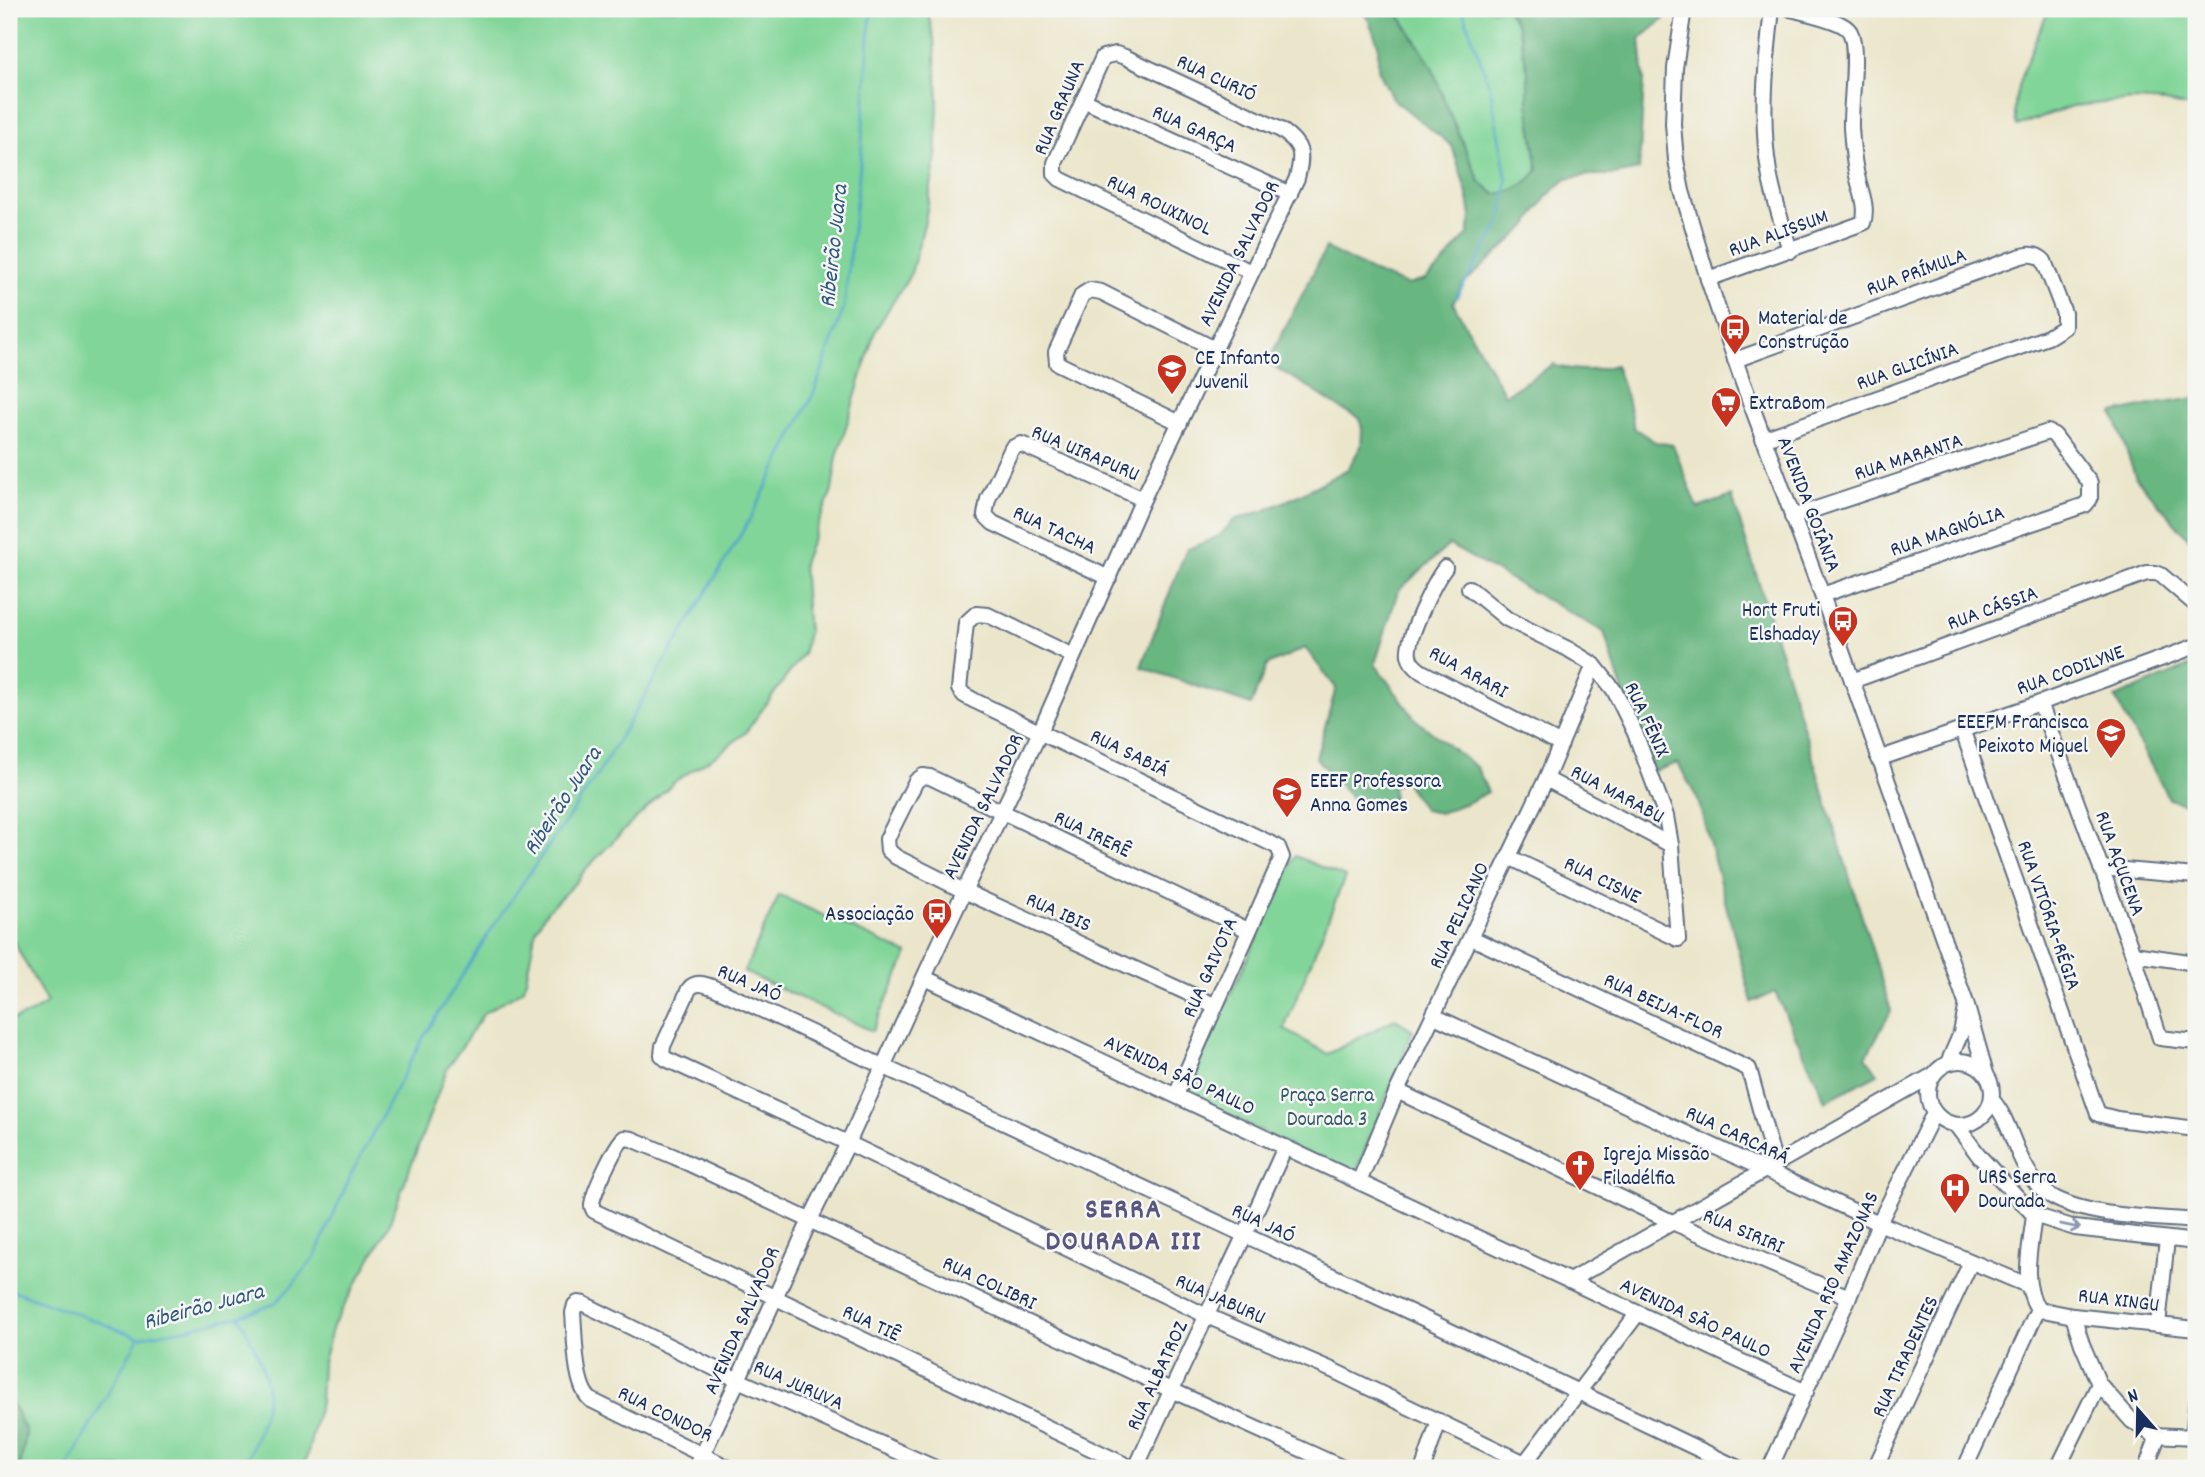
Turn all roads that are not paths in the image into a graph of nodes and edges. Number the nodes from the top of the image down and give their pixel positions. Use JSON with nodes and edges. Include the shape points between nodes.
{"nodes":[{"id":1,"x":1684,"y":9,"type":"edge"},
{"id":2,"x":1772,"y":9,"type":"edge"},
{"id":3,"x":1791,"y":9,"type":"edge"},
{"id":4,"x":1101,"y":59,"type":"joint"},
{"id":5,"x":1083,"y":100,"type":"junction"},
{"id":6,"x":1301,"y":160,"type":"joint"},
{"id":7,"x":1054,"y":172,"type":"joint"},
{"id":8,"x":1290,"y":194,"type":"junction"},
{"id":9,"x":1790,"y":251,"type":"junction"},
{"id":10,"x":1251,"y":272,"type":"junction"},
{"id":11,"x":1708,"y":279,"type":"junction"},
{"id":12,"x":2064,"y":327,"type":"joint"},
{"id":13,"x":1215,"y":349,"type":"junction"},
{"id":14,"x":1735,"y":360,"type":"junction"},
{"id":15,"x":1180,"y":423,"type":"junction"},
{"id":16,"x":1763,"y":439,"type":"junction"},
{"id":17,"x":1143,"y":499,"type":"junction"},
{"id":18,"x":2085,"y":505,"type":"joint"},
{"id":19,"x":985,"y":515,"type":"joint"},
{"id":20,"x":1792,"y":517,"type":"junction"},
{"id":21,"x":1444,"y":568,"type":"dead end"},
{"id":22,"x":1109,"y":578,"type":"junction"},
{"id":23,"x":1469,"y":588,"type":"dead end"},
{"id":24,"x":1822,"y":595,"type":"junction"},
{"id":25,"x":2196,"y":605,"type":"edge"},
{"id":26,"x":2196,"y":646,"type":"edge"},
{"id":27,"x":1073,"y":656,"type":"junction"},
{"id":28,"x":1594,"y":666,"type":"junction"},
{"id":29,"x":1852,"y":681,"type":"junction"},
{"id":30,"x":2040,"y":703,"type":"junction"},
{"id":31,"x":1962,"y":729,"type":"junction"},
{"id":32,"x":1040,"y":732,"type":"junction"},
{"id":33,"x":1561,"y":744,"type":"junction"},
{"id":34,"x":1878,"y":759,"type":"junction"},
{"id":35,"x":1546,"y":779,"type":"junction"},
{"id":36,"x":1002,"y":812,"type":"junction"},
{"id":37,"x":1671,"y":845,"type":"junction"},
{"id":38,"x":888,"y":850,"type":"joint"},
{"id":39,"x":1282,"y":857,"type":"joint"},
{"id":40,"x":1508,"y":857,"type":"junction"},
{"id":41,"x":2101,"y":868,"type":"junction"},
{"id":42,"x":2196,"y":876,"type":"edge"},
{"id":43,"x":964,"y":891,"type":"junction"},
{"id":44,"x":1248,"y":930,"type":"junction"},
{"id":45,"x":1472,"y":938,"type":"junction"},
{"id":46,"x":1678,"y":939,"type":"joint"},
{"id":47,"x":2133,"y":954,"type":"junction"},
{"id":48,"x":2196,"y":963,"type":"edge"},
{"id":49,"x":925,"y":978,"type":"junction"},
{"id":50,"x":1966,"y":1003,"type":"junction"},
{"id":51,"x":1214,"y":1005,"type":"junction"},
{"id":52,"x":1434,"y":1016,"type":"junction"},
{"id":53,"x":2196,"y":1042,"type":"edge"},
{"id":54,"x":663,"y":1057,"type":"joint"},
{"id":55,"x":1948,"y":1063,"type":"junction"},
{"id":56,"x":884,"y":1066,"type":"junction"},
{"id":57,"x":1986,"y":1074,"type":"junction"},
{"id":58,"x":1933,"y":1075,"type":"junction"},
{"id":59,"x":1397,"y":1091,"type":"junction"},
{"id":60,"x":1176,"y":1095,"type":"junction"},
{"id":61,"x":1897,"y":1096,"type":"junction"},
{"id":62,"x":1992,"y":1100,"type":"junction"},
{"id":63,"x":1932,"y":1110,"type":"junction"},
{"id":64,"x":1956,"y":1125,"type":"junction"},
{"id":65,"x":2196,"y":1129,"type":"edge"},
{"id":66,"x":848,"y":1143,"type":"junction"},
{"id":67,"x":1285,"y":1147,"type":"junction"},
{"id":68,"x":1770,"y":1167,"type":"junction"},
{"id":69,"x":1360,"y":1182,"type":"junction"},
{"id":70,"x":594,"y":1211,"type":"joint"},
{"id":71,"x":2034,"y":1215,"type":"junction"},
{"id":72,"x":810,"y":1220,"type":"junction"},
{"id":73,"x":2196,"y":1221,"type":"edge"},
{"id":74,"x":1672,"y":1222,"type":"junction"},
{"id":75,"x":1879,"y":1223,"type":"junction"},
{"id":76,"x":1245,"y":1236,"type":"junction"},
{"id":77,"x":2167,"y":1239,"type":"junction"},
{"id":78,"x":2196,"y":1242,"type":"edge"},
{"id":79,"x":1971,"y":1262,"type":"junction"},
{"id":80,"x":1569,"y":1281,"type":"junction"},
{"id":81,"x":2027,"y":1285,"type":"junction"},
{"id":82,"x":1849,"y":1297,"type":"junction"},
{"id":83,"x":774,"y":1298,"type":"junction"},
{"id":84,"x":2038,"y":1309,"type":"junction"},
{"id":85,"x":1638,"y":1313,"type":"junction"},
{"id":86,"x":1208,"y":1316,"type":"junction"},
{"id":87,"x":2073,"y":1316,"type":"junction"},
{"id":88,"x":2158,"y":1325,"type":"junction"},
{"id":89,"x":2196,"y":1329,"type":"edge"},
{"id":90,"x":738,"y":1380,"type":"junction"},
{"id":91,"x":2099,"y":1384,"type":"junction"},
{"id":92,"x":1171,"y":1390,"type":"junction"},
{"id":93,"x":1805,"y":1392,"type":"junction"},
{"id":94,"x":1577,"y":1393,"type":"junction"},
{"id":95,"x":585,"y":1395,"type":"joint"},
{"id":96,"x":2196,"y":1405,"type":"edge"},
{"id":97,"x":1439,"y":1421,"type":"junction"},
{"id":98,"x":2158,"y":1436,"type":"junction"},
{"id":99,"x":2195,"y":1437,"type":"edge"},
{"id":100,"x":702,"y":1454,"type":"junction"},
{"id":101,"x":2151,"y":1465,"type":"edge"},
{"id":102,"x":1527,"y":1467,"type":"edge"},
{"id":103,"x":695,"y":1468,"type":"edge"},
{"id":104,"x":729,"y":1468,"type":"edge"},
{"id":105,"x":936,"y":1468,"type":"edge"},
{"id":106,"x":1134,"y":1468,"type":"edge"},
{"id":107,"x":1343,"y":1468,"type":"edge"},
{"id":108,"x":1423,"y":1468,"type":"edge"},
{"id":109,"x":1738,"y":1468,"type":"edge"},
{"id":110,"x":1770,"y":1468,"type":"edge"},
{"id":111,"x":1875,"y":1468,"type":"edge"},
{"id":112,"x":1965,"y":1468,"type":"edge"},
{"id":113,"x":2058,"y":1468,"type":"edge"}],
"edges":[{"from":1,"to":11,"type":"street","name":"AVENIDA GOIÂNIA","via":[[1675,68],[1676,160]]},
{"from":2,"to":9,"type":"street","via":[[1763,126],[1769,173]]},
{"from":3,"to":9,"type":"street","name":"RUA ALISSUM","via":[[1842,24],[1850,31],[1855,54],[1851,128],[1865,207],[1863,223]]},
{"from":4,"to":5,"type":"street","name":"RUA GRAUNA"},
{"from":4,"to":6,"type":"street","name":"RUA CURIÓ","via":[[1120,55],[1281,130],[1296,143]]},
{"from":5,"to":7,"type":"street","name":"RUA GRAUNA"},
{"from":5,"to":8,"type":"street","name":"RUA GARÇA"},
{"from":6,"to":8,"type":"street","name":"AVENIDA SALVADOR"},
{"from":7,"to":10,"type":"street","name":"RUA ROUXINOL","via":[[1059,179]]},
{"from":8,"to":10,"type":"street","name":"AVENIDA SALVADOR"},
{"from":9,"to":11,"type":"street","name":"RUA ALISSUM"},
{"from":10,"to":13,"type":"street","name":"AVENIDA SALVADOR"},
{"from":11,"to":14,"type":"street","name":"AVENIDA GOIÂNIA"},
{"from":12,"to":14,"type":"street","name":"RUA PRÍMULA","via":[[2064,313],[2044,261],[2031,254]]},
{"from":12,"to":16,"type":"street","name":"RUA GLICÍNIA","via":[[2048,337]]},
{"from":13,"to":15,"type":"street","name":"AVENIDA SALVADOR"},
{"from":13,"to":15,"type":"street","via":[[1101,292],[1090,290],[1082,295],[1056,352],[1059,365]]},
{"from":14,"to":16,"type":"street","name":"AVENIDA GOIÂNIA"},
{"from":15,"to":17,"type":"street","name":"AVENIDA SALVADOR"},
{"from":16,"to":20,"type":"street","name":"AVENIDA GOIÂNIA"},
{"from":17,"to":19,"type":"street","name":"RUA UIRAPURU","via":[[1019,444],[1012,448]]},
{"from":17,"to":22,"type":"street","name":"AVENIDA SALVADOR"},
{"from":18,"to":20,"type":"street","name":"RUA MARANTA","via":[[2090,499],[2090,483],[2048,432]]},
{"from":18,"to":24,"type":"street","name":"RUA MAGNÓLIA"},
{"from":19,"to":22,"type":"street","name":"RUA TACHA","via":[[993,523]]},
{"from":20,"to":24,"type":"street","name":"AVENIDA GOIÂNIA"},
{"from":21,"to":33,"type":"street","name":"RUA ARARI","via":[[1416,628],[1409,649],[1411,662]]},
{"from":22,"to":27,"type":"street","name":"AVENIDA SALVADOR"},
{"from":23,"to":28,"type":"street","name":"RUA FÊNIX","via":[[1507,619]]},
{"from":24,"to":29,"type":"street","name":"AVENIDA GOIÂNIA"},
{"from":25,"to":29,"type":"street","name":"RUA CÁSSIA","via":[[2161,575],[2147,573]]},
{"from":26,"to":30,"type":"street","name":"RUA CODILYNE"},
{"from":27,"to":32,"type":"street","name":"AVENIDA SALVADOR"},
{"from":27,"to":32,"type":"street","name":"RUA SABIÁ","via":[[988,615],[976,614],[966,623],[958,685],[964,695]]},
{"from":28,"to":33,"type":"street","name":"RUA PELICANO"},
{"from":28,"to":37,"type":"street","name":"RUA FÊNIX","via":[[1614,691],[1635,733],[1667,816]]},
{"from":29,"to":34,"type":"street","name":"AVENIDA GOIÂNIA"},
{"from":30,"to":31,"type":"street","name":"RUA CODILYNE"},
{"from":30,"to":41,"type":"street","name":"RUA AÇUCENA"},
{"from":31,"to":34,"type":"street","name":"RUA CODILYNE"},
{"from":31,"to":65,"type":"street","name":"RUA VITÓRIA-RÉGIA","via":[[2098,1114]]},
{"from":32,"to":36,"type":"street","name":"AVENIDA SALVADOR"},
{"from":32,"to":39,"type":"street","name":"RUA SABIÁ","via":[[1278,847]]},
{"from":33,"to":35,"type":"street","name":"RUA PELICANO"},
{"from":34,"to":50,"type":"street","name":"AVENIDA GOIÂNIA"},
{"from":35,"to":37,"type":"street","name":"RUA MARABU"},
{"from":35,"to":40,"type":"street","name":"RUA PELICANO"},
{"from":36,"to":38,"type":"street","name":"RUA IRERÊ","via":[[940,781],[920,777],[887,839]]},
{"from":36,"to":43,"type":"street","name":"AVENIDA SALVADOR"},
{"from":36,"to":44,"type":"street","name":"RUA IRERÊ"},
{"from":37,"to":46,"type":"street","name":"RUA FÊNIX"},
{"from":38,"to":43,"type":"street","name":"RUA IBIS"},
{"from":39,"to":44,"type":"street","name":"RUA GAIVOTA"},
{"from":40,"to":45,"type":"street","name":"RUA PELICANO"},
{"from":40,"to":46,"type":"street","name":"RUA CISNE"},
{"from":41,"to":42,"type":"street"},
{"from":41,"to":47,"type":"street","name":"RUA AÇUCENA"},
{"from":43,"to":49,"type":"street","name":"AVENIDA SALVADOR"},
{"from":43,"to":51,"type":"street","name":"RUA IBIS"},
{"from":44,"to":51,"type":"street","name":"RUA GAIVOTA"},
{"from":45,"to":52,"type":"street","name":"RUA PELICANO"},
{"from":45,"to":68,"type":"street","name":"RUA BEIJA-FLOR","via":[[1749,1069]]},
{"from":47,"to":48,"type":"street"},
{"from":47,"to":53,"type":"street","name":"RUA AÇUCENA","via":[[2160,1038]]},
{"from":49,"to":56,"type":"street","name":"AVENIDA SALVADOR"},
{"from":49,"to":60,"type":"street","name":"AVENIDA SÃO PAULO"},
{"from":50,"to":55,"type":"street","via":[[1961,1033]]},
{"from":50,"to":57,"type":"street","name":"AVENIDA GOIÂNIA"},
{"from":51,"to":60,"type":"street","name":"RUA GAIVOTA"},
{"from":52,"to":59,"type":"street","name":"RUA PELICANO"},
{"from":52,"to":68,"type":"street","name":"RUA CARCARÁ"},
{"from":54,"to":56,"type":"street","name":"RUA JAÓ","via":[[663,1046],[687,994],[695,984],[703,984]]},
{"from":54,"to":66,"type":"street","name":"RUA JABURU"},
{"from":55,"to":57,"type":"street","via":[[1969,1062]]},
{"from":55,"to":58,"type":"street"},
{"from":56,"to":66,"type":"street","name":"AVENIDA SALVADOR"},
{"from":56,"to":76,"type":"street","name":"RUA JAÓ"},
{"from":57,"to":62,"type":"street"},
{"from":58,"to":61,"type":"street","name":"AVENIDA SÃO PAULO"},
{"from":58,"to":63,"type":"street","via":[[1927,1091]]},
{"from":59,"to":69,"type":"street","name":"RUA PELICANO"},
{"from":59,"to":74,"type":"street","name":"RUA SIRIRI"},
{"from":60,"to":67,"type":"street","name":"AVENIDA SÃO PAULO"},
{"from":61,"to":63,"type":"street","via":[[1912,1097]]},
{"from":61,"to":68,"type":"street","name":"AVENIDA SÃO PAULO"},
{"from":62,"to":64,"type":"street","via":[[1982,1116]]},
{"from":62,"to":73,"type":"street","via":[[2024,1165],[2045,1192],[2091,1211]]},
{"from":63,"to":64,"type":"street"},
{"from":63,"to":75,"type":"street","name":"AVENIDA RIO AMAZONAS"},
{"from":64,"to":71,"type":"street"},
{"from":66,"to":72,"type":"street","name":"AVENIDA SALVADOR"},
{"from":66,"to":86,"type":"street","name":"RUA JABURU"},
{"from":67,"to":69,"type":"street","name":"AVENIDA SÃO PAULO"},
{"from":67,"to":76,"type":"street","name":"RUA ALBATROZ"},
{"from":68,"to":74,"type":"street","name":"AVENIDA SÃO PAULO"},
{"from":68,"to":75,"type":"street","name":"RUA CARCARÁ"},
{"from":69,"to":80,"type":"street","name":"AVENIDA SÃO PAULO"},
{"from":70,"to":72,"type":"street","name":"RUA COLIBRI","via":[[592,1203],[608,1164],[624,1138]]},
{"from":70,"to":83,"type":"street","name":"RUA TIÊ"},
{"from":71,"to":77,"type":"street","one_way":true,"via":[[2075,1228]]},
{"from":71,"to":81,"type":"street"},
{"from":72,"to":83,"type":"street","name":"AVENIDA SALVADOR"},
{"from":72,"to":92,"type":"street","name":"RUA COLIBRI"},
{"from":74,"to":80,"type":"street","name":"AVENIDA SÃO PAULO"},
{"from":74,"to":82,"type":"street","name":"RUA SIRIRI"},
{"from":75,"to":79,"type":"street","name":"RUA CARCARÁ"},
{"from":75,"to":82,"type":"street","name":"AVENIDA RIO AMAZONAS"},
{"from":76,"to":86,"type":"street","name":"RUA ALBATROZ"},
{"from":76,"to":94,"type":"street","name":"RUA JAÓ"},
{"from":77,"to":78,"type":"street"},
{"from":77,"to":88,"type":"street"},
{"from":79,"to":81,"type":"street","name":"RUA CARCARÁ"},
{"from":79,"to":111,"type":"street","name":"RUA TIRADENTES"},
{"from":80,"to":85,"type":"street","name":"AVENIDA SÃO PAULO"},
{"from":81,"to":84,"type":"street"},
{"from":82,"to":93,"type":"street","name":"AVENIDA RIO AMAZONAS"},
{"from":83,"to":90,"type":"street","name":"AVENIDA SALVADOR"},
{"from":83,"to":106,"type":"street","name":"RUA TIÊ"},
{"from":84,"to":87,"type":"street","name":"RUA XINGU"},
{"from":84,"to":112,"type":"street"},
{"from":85,"to":93,"type":"street","name":"AVENIDA SÃO PAULO"},
{"from":85,"to":94,"type":"street"},
{"from":86,"to":92,"type":"street","name":"RUA ALBATROZ"},
{"from":86,"to":97,"type":"street","name":"RUA JABURU"},
{"from":87,"to":88,"type":"street","name":"RUA XINGU"},
{"from":87,"to":91,"type":"street"},
{"from":88,"to":89,"type":"street","name":"RUA XINGU"},
{"from":90,"to":95,"type":"street","name":"RUA JURUVA","via":[[578,1303],[573,1308]]},
{"from":90,"to":100,"type":"street","name":"AVENIDA SALVADOR"},
{"from":90,"to":105,"type":"street","name":"RUA JURUVA"},
{"from":91,"to":98,"type":"street","via":[[2132,1421]]},
{"from":91,"to":113,"type":"street"},
{"from":92,"to":106,"type":"street","name":"RUA ALBATROZ"},
{"from":92,"to":107,"type":"street","name":"RUA COLIBRI"},
{"from":93,"to":110,"type":"street","name":"AVENIDA RIO AMAZONAS"},
{"from":94,"to":102,"type":"street"},
{"from":94,"to":109,"type":"street","name":"RUA JAÓ"},
{"from":95,"to":100,"type":"street","name":"RUA CONDOR"},
{"from":96,"to":99,"type":"street"},
{"from":97,"to":102,"type":"street","name":"RUA JABURU"},
{"from":97,"to":108,"type":"street"},
{"from":98,"to":99,"type":"street"},
{"from":98,"to":101,"type":"street"},
{"from":100,"to":103,"type":"street","name":"AVENIDA SALVADOR"},
{"from":100,"to":104,"type":"street","name":"RUA CONDOR"}]}
